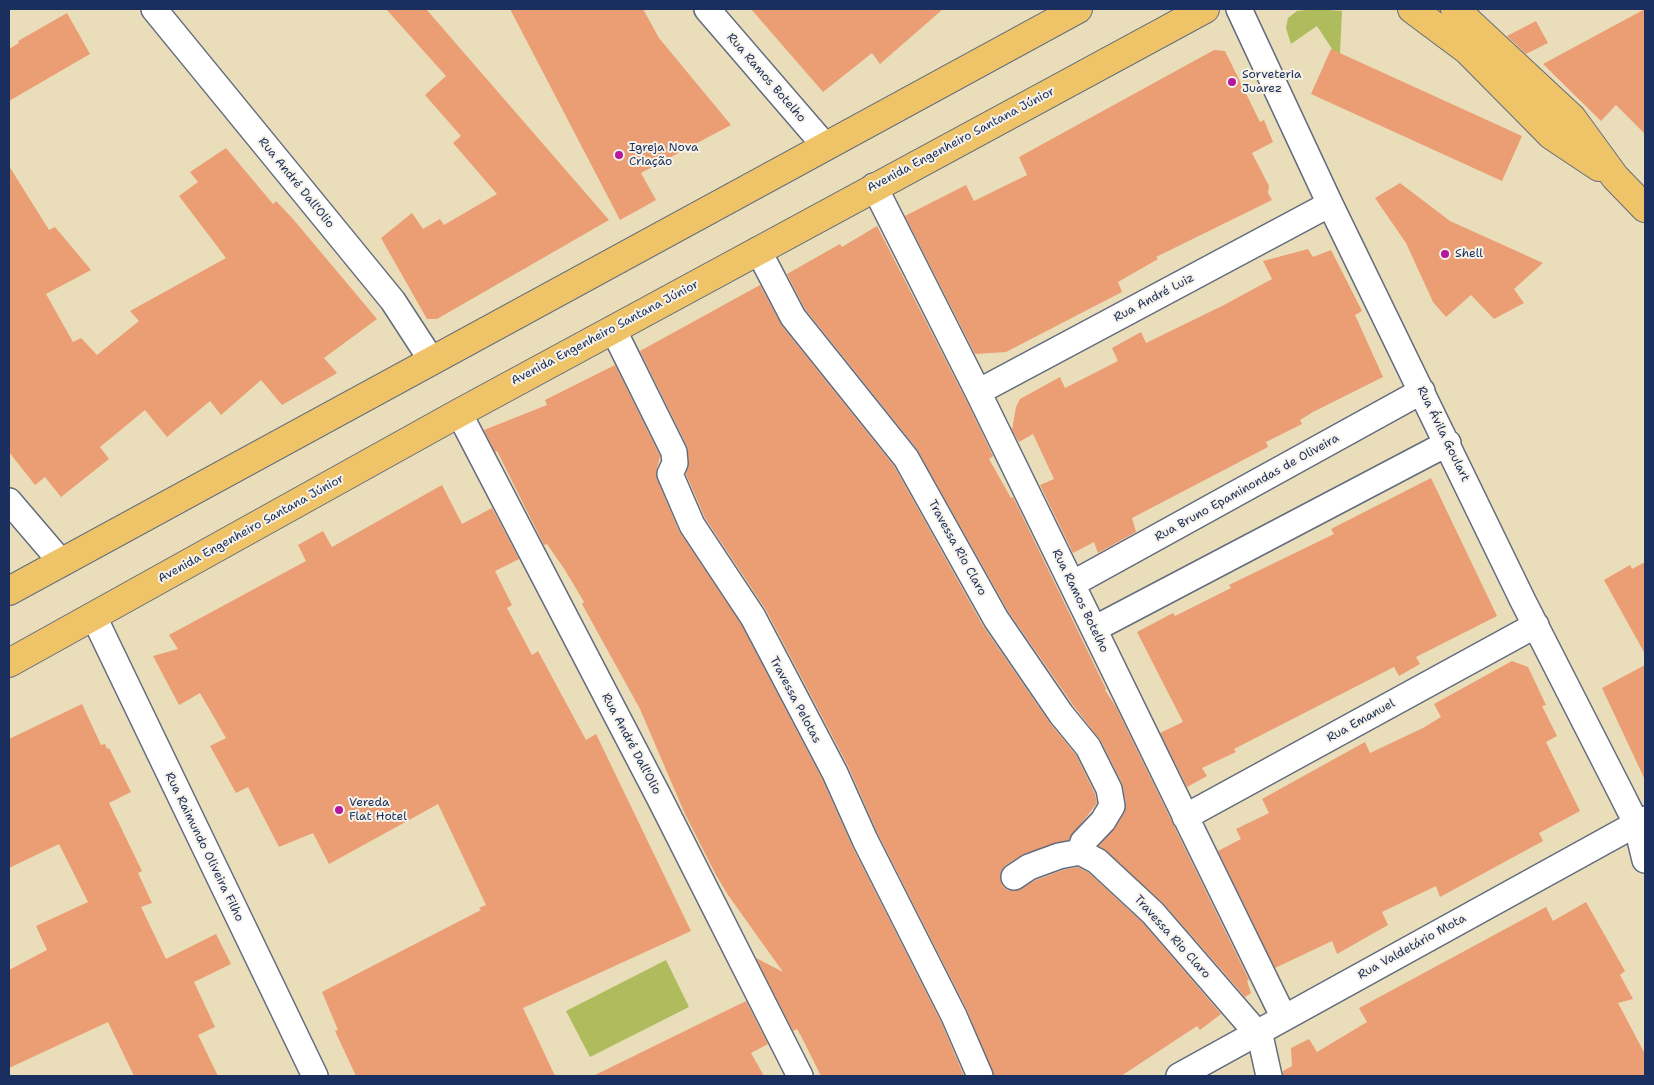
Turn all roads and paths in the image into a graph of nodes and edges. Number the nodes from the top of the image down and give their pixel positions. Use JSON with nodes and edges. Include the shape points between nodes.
{"nodes":[{"id":1,"x":154,"y":9,"type":"edge"},
{"id":2,"x":707,"y":9,"type":"edge"},
{"id":3,"x":1078,"y":9,"type":"edge"},
{"id":4,"x":1205,"y":9,"type":"edge"},
{"id":5,"x":1239,"y":9,"type":"edge"},
{"id":6,"x":1400,"y":9,"type":"edge"},
{"id":7,"x":1412,"y":9,"type":"edge"},
{"id":8,"x":1447,"y":18,"type":"edge"},
{"id":9,"x":826,"y":147,"type":"junction"},
{"id":10,"x":874,"y":186,"type":"junction"},
{"id":11,"x":1330,"y":204,"type":"junction"},
{"id":12,"x":1645,"y":208,"type":"edge"},
{"id":13,"x":758,"y":250,"type":"junction"},
{"id":14,"x":613,"y":329,"type":"junction"},
{"id":15,"x":432,"y":361,"type":"junction"},
{"id":16,"x":1422,"y":391,"type":"junction"},
{"id":17,"x":978,"y":392,"type":"junction"},
{"id":18,"x":459,"y":413,"type":"junction"},
{"id":19,"x":1448,"y":444,"type":"junction"},
{"id":20,"x":9,"y":501,"type":"edge"},
{"id":21,"x":62,"y":563,"type":"junction"},
{"id":22,"x":1072,"y":584,"type":"junction"},
{"id":23,"x":9,"y":591,"type":"edge"},
{"id":24,"x":94,"y":617,"type":"junction"},
{"id":25,"x":1536,"y":624,"type":"junction"},
{"id":26,"x":1094,"y":629,"type":"junction"},
{"id":27,"x":9,"y":663,"type":"edge"},
{"id":28,"x":1185,"y":817,"type":"junction"},
{"id":29,"x":1641,"y":821,"type":"edge"},
{"id":30,"x":1080,"y":852,"type":"junction"},
{"id":31,"x":1645,"y":860,"type":"edge"},
{"id":32,"x":1014,"y":878,"type":"dead end"},
{"id":33,"x":1284,"y":1018,"type":"junction"},
{"id":34,"x":1258,"y":1032,"type":"junction"},
{"id":35,"x":315,"y":1076,"type":"edge"},
{"id":36,"x":800,"y":1076,"type":"edge"},
{"id":37,"x":980,"y":1076,"type":"edge"},
{"id":38,"x":1180,"y":1076,"type":"edge"},
{"id":39,"x":1269,"y":1076,"type":"edge"}],
"edges":[{"from":1,"to":15,"type":"street","name":"Rua André Dall'Olio","via":[[393,301]]},
{"from":2,"to":9,"type":"street","name":"Rua Ramos Botelho"},
{"from":3,"to":9,"type":"main road"},
{"from":4,"to":10,"type":"main road","name":"Avenida Engenheiro Santana Júnior"},
{"from":5,"to":11,"type":"street","name":"Rua Ávila Goulart"},
{"from":6,"to":8,"type":"main road"},
{"from":7,"to":8,"type":"main road"},
{"from":8,"to":12,"type":"main road","via":[[1467,50],[1551,135],[1615,177]]},
{"from":9,"to":15,"type":"main road"},
{"from":10,"to":13,"type":"main road","name":"Avenida Engenheiro Santana Júnior"},
{"from":10,"to":17,"type":"street","name":"Rua Ramos Botelho"},
{"from":11,"to":16,"type":"street","name":"Rua Ávila Goulart"},
{"from":11,"to":17,"type":"street","name":"Rua André Luiz"},
{"from":13,"to":14,"type":"main road","name":"Avenida Engenheiro Santana Júnior"},
{"from":13,"to":30,"type":"street","name":"Travessa Rio Claro","via":[[792,317],[906,458],[996,619],[1088,747],[1109,789],[1112,806]]},
{"from":14,"to":18,"type":"main road","name":"Avenida Engenheiro Santana Júnior"},
{"from":14,"to":37,"type":"street","name":"Travessa Pelotas","via":[[674,452],[675,463],[670,474],[692,525],[753,617],[835,773]]},
{"from":15,"to":21,"type":"main road"},
{"from":16,"to":19,"type":"street","name":"Rua Ávila Goulart"},
{"from":16,"to":22,"type":"street","name":"Rua Bruno Epaminondas de Oliveira"},
{"from":17,"to":22,"type":"street","name":"Rua Ramos Botelho"},
{"from":18,"to":24,"type":"main road","name":"Avenida Engenheiro Santana Júnior"},
{"from":18,"to":36,"type":"street","name":"Rua André Dall'Olio"},
{"from":19,"to":25,"type":"street","name":"Rua Ávila Goulart"},
{"from":19,"to":26,"type":"street"},
{"from":20,"to":21,"type":"street"},
{"from":21,"to":23,"type":"main road"},
{"from":22,"to":26,"type":"street","name":"Rua Ramos Botelho"},
{"from":24,"to":27,"type":"main road","name":"Avenida Engenheiro Santana Júnior"},
{"from":24,"to":35,"type":"street","name":"Rua Raimundo Oliveira Filho"},
{"from":25,"to":28,"type":"street","name":"Rua Emanuel"},
{"from":25,"to":29,"type":"street","name":"Rua Ávila Goulart"},
{"from":26,"to":28,"type":"street","name":"Rua Ramos Botelho"},
{"from":28,"to":33,"type":"street","name":"Rua Ramos Botelho"},
{"from":29,"to":31,"type":"street","name":"Rua Ávila Goulart"},
{"from":29,"to":33,"type":"street","name":"Rua Valdetário Mota"},
{"from":30,"to":32,"type":"street","via":[[1029,867]]},
{"from":30,"to":34,"type":"street","name":"Travessa Rio Claro","via":[[1097,860],[1153,913]]},
{"from":33,"to":34,"type":"street","name":"Rua Valdetário Mota"},
{"from":34,"to":38,"type":"street","name":"Rua Valdetário Mota"},
{"from":34,"to":39,"type":"street"}]}
